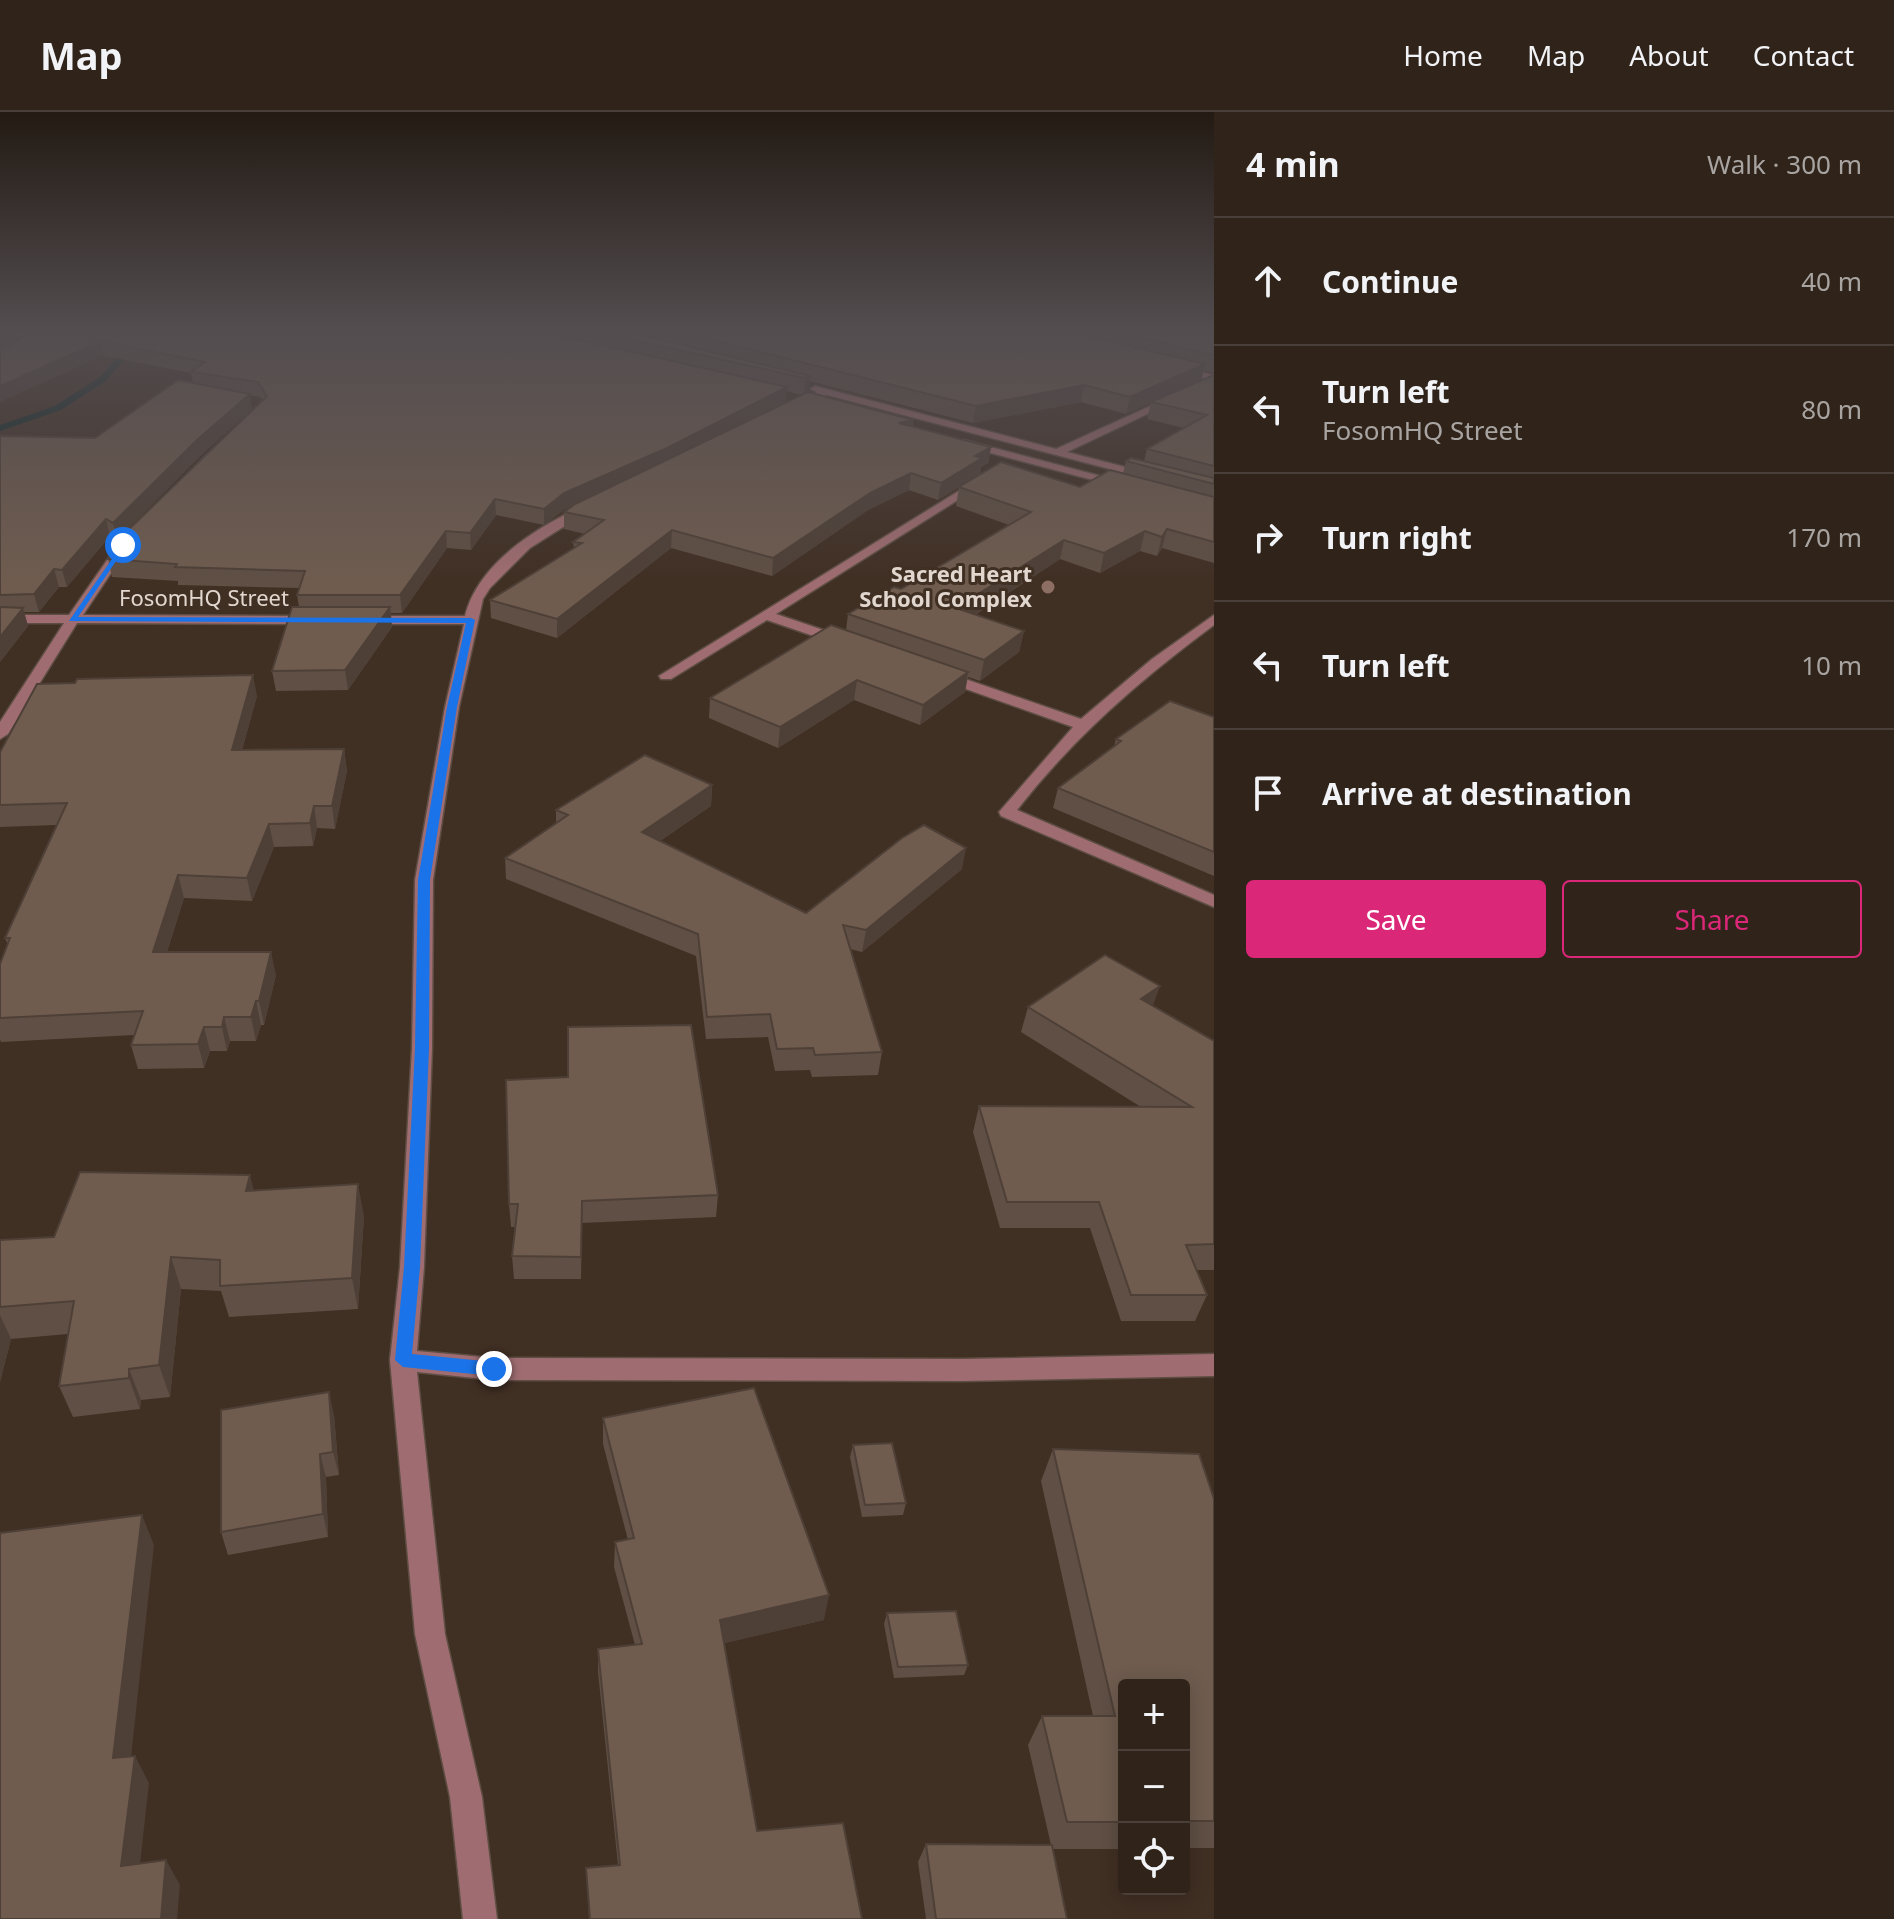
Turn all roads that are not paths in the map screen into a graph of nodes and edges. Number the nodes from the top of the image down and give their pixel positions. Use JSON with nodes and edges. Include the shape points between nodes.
{"nodes":[{"id":1,"x":916,"y":415,"type":"edge"},
{"id":2,"x":1138,"y":415,"type":"edge"},
{"id":3,"x":959,"y":442,"type":"edge"},
{"id":4,"x":1057,"y":452,"type":"junction"},
{"id":5,"x":1020,"y":458,"type":"junction"},
{"id":6,"x":1007,"y":466,"type":"edge"},
{"id":7,"x":993,"y":474,"type":"edge"},
{"id":8,"x":1157,"y":478,"type":"edge"},
{"id":9,"x":1129,"y":487,"type":"edge"},
{"id":10,"x":604,"y":500,"type":"edge"},
{"id":11,"x":134,"y":535,"type":"edge"},
{"id":12,"x":767,"y":615,"type":"junction"},
{"id":13,"x":0,"y":619,"type":"edge"},
{"id":14,"x":72,"y":619,"type":"junction"},
{"id":15,"x":1214,"y":619,"type":"edge"},
{"id":16,"x":327,"y":620,"type":"edge"},
{"id":17,"x":359,"y":620,"type":"edge"},
{"id":18,"x":471,"y":620,"type":"junction"},
{"id":19,"x":857,"y":646,"type":"edge"},
{"id":20,"x":932,"y":672,"type":"edge"},
{"id":21,"x":666,"y":676,"type":"dead end"},
{"id":22,"x":1082,"y":725,"type":"junction"},
{"id":23,"x":0,"y":734,"type":"edge"},
{"id":24,"x":1214,"y":902,"type":"edge"},
{"id":25,"x":403,"y":1360,"type":"junction"},
{"id":26,"x":1214,"y":1365,"type":"edge"},
{"id":27,"x":480,"y":1919,"type":"edge"}],
"edges":[{"from":1,"to":4,"type":"street"},
{"from":2,"to":4,"type":"street"},
{"from":3,"to":5,"type":"street"},
{"from":4,"to":8,"type":"street"},
{"from":5,"to":6,"type":"street"},
{"from":5,"to":9,"type":"street"},
{"from":7,"to":12,"type":"street"},
{"from":10,"to":18,"type":"street","via":[[560,522],[484,583]]},
{"from":11,"to":14,"type":"street"},
{"from":12,"to":19,"type":"street"},
{"from":12,"to":21,"type":"street"},
{"from":13,"to":14,"type":"street","name":"FosomHQ Street"},
{"from":14,"to":16,"type":"street","name":"FosomHQ Street"},
{"from":14,"to":23,"type":"street"},
{"from":15,"to":22,"type":"street"},
{"from":17,"to":18,"type":"street"},
{"from":18,"to":25,"type":"street","via":[[424,880],[422,1048]]},
{"from":20,"to":22,"type":"street"},
{"from":22,"to":24,"type":"street","via":[[1007,812]]},
{"from":25,"to":26,"type":"street","via":[[494,1369]]},
{"from":25,"to":27,"type":"street","via":[[430,1634],[466,1797]]}]}
